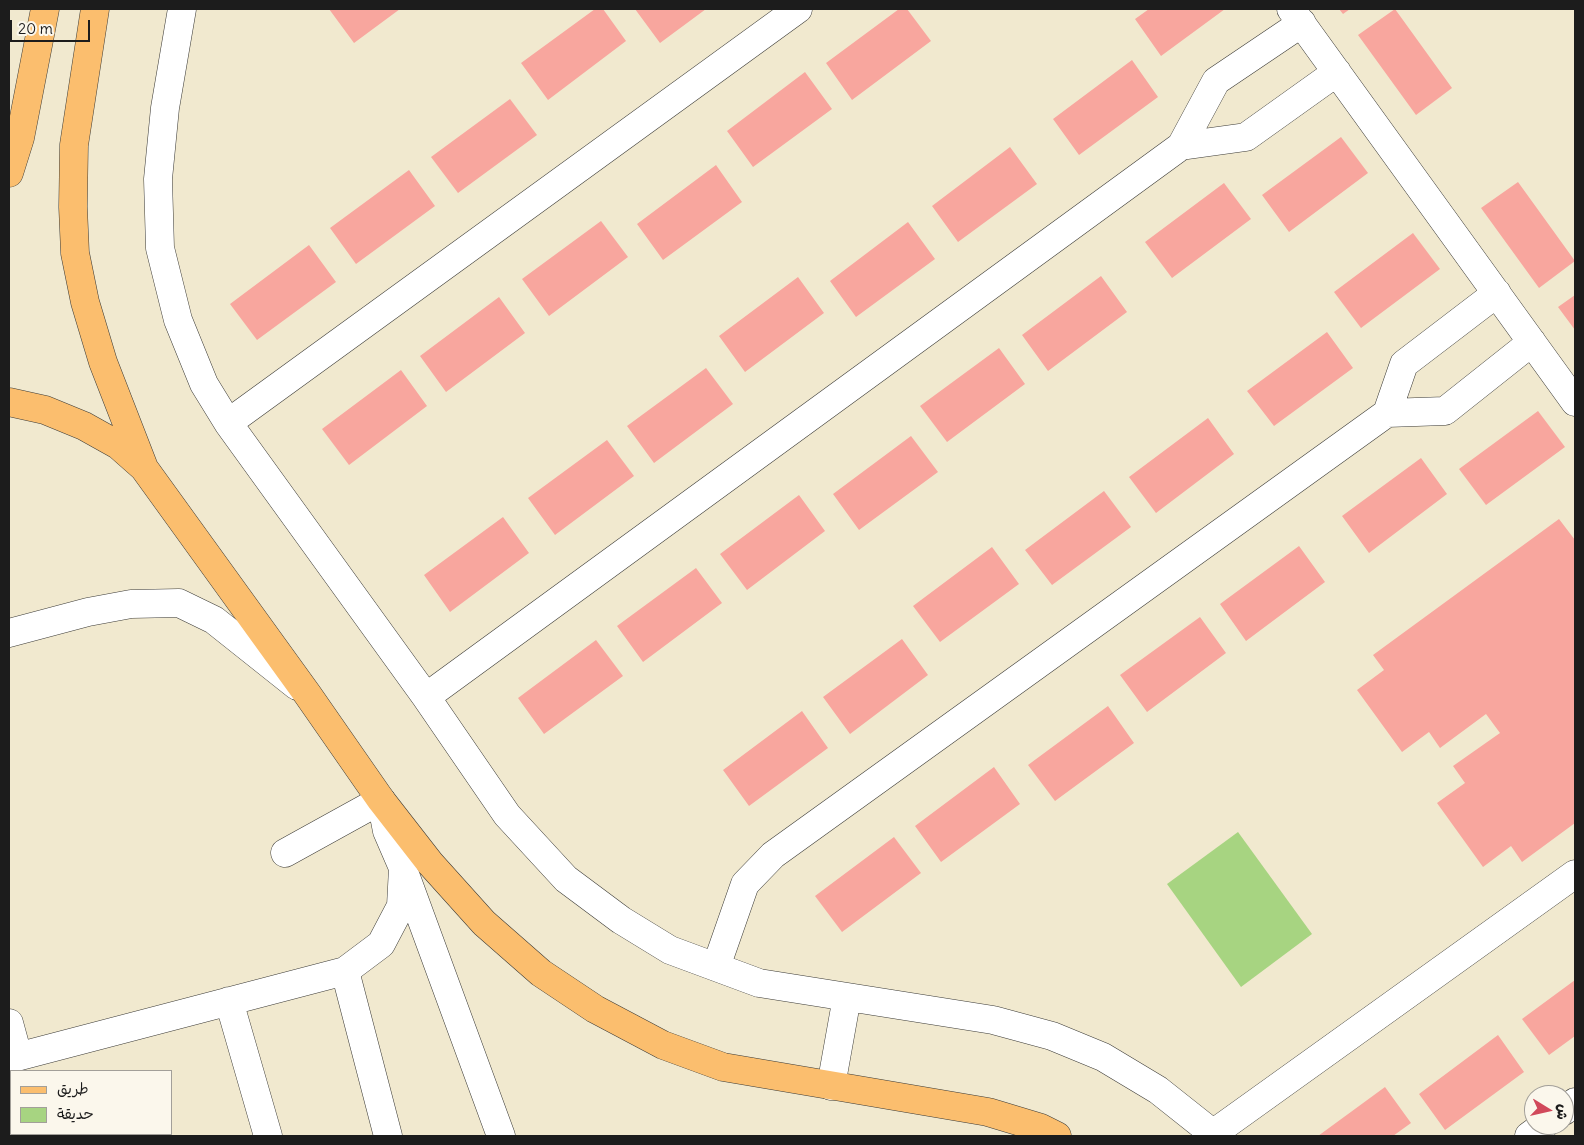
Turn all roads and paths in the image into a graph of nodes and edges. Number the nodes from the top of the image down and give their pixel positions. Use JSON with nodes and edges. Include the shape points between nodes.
{"nodes":[{"id":1,"x":45,"y":9,"type":"edge"},
{"id":2,"x":95,"y":9,"type":"edge"},
{"id":3,"x":182,"y":9,"type":"edge"},
{"id":4,"x":798,"y":9,"type":"edge"},
{"id":5,"x":1296,"y":16,"type":"edge"},
{"id":6,"x":1337,"y":72,"type":"junction"},
{"id":7,"x":1181,"y":146,"type":"junction"},
{"id":8,"x":9,"y":174,"type":"edge"},
{"id":9,"x":1497,"y":293,"type":"junction"},
{"id":10,"x":1532,"y":342,"type":"junction"},
{"id":11,"x":9,"y":402,"type":"edge"},
{"id":12,"x":1575,"y":402,"type":"edge"},
{"id":13,"x":1387,"y":414,"type":"junction"},
{"id":14,"x":228,"y":423,"type":"junction"},
{"id":15,"x":144,"y":468,"type":"junction"},
{"id":16,"x":9,"y":632,"type":"edge"},
{"id":17,"x":308,"y":695,"type":"junction"},
{"id":18,"x":426,"y":697,"type":"junction"},
{"id":19,"x":381,"y":800,"type":"junction"},
{"id":20,"x":285,"y":854,"type":"dead end"},
{"id":21,"x":403,"y":868,"type":"junction"},
{"id":22,"x":1575,"y":874,"type":"edge"},
{"id":23,"x":716,"y":967,"type":"junction"},
{"id":24,"x":345,"y":971,"type":"junction"},
{"id":25,"x":847,"y":997,"type":"junction"},
{"id":26,"x":229,"y":1001,"type":"junction"},
{"id":27,"x":9,"y":1023,"type":"edge"},
{"id":28,"x":13,"y":1057,"type":"edge"},
{"id":29,"x":831,"y":1086,"type":"junction"},
{"id":30,"x":1215,"y":1135,"type":"edge"},
{"id":31,"x":268,"y":1136,"type":"edge"},
{"id":32,"x":388,"y":1136,"type":"edge"},
{"id":33,"x":501,"y":1136,"type":"edge"},
{"id":34,"x":1056,"y":1136,"type":"edge"}],
"edges":[{"from":1,"to":8,"type":"main road","via":[[20,138]]},
{"from":2,"to":15,"type":"main road","via":[[74,145],[75,253],[85,302],[104,362]]},
{"from":3,"to":14,"type":"street","via":[[165,108],[158,179],[160,248],[178,320],[204,384]]},
{"from":4,"to":14,"type":"street"},
{"from":5,"to":6,"type":"street"},
{"from":5,"to":7,"type":"street","via":[[1216,81]]},
{"from":6,"to":7,"type":"street","via":[[1246,137]]},
{"from":6,"to":9,"type":"street"},
{"from":7,"to":18,"type":"street"},
{"from":9,"to":10,"type":"street"},
{"from":9,"to":13,"type":"street","via":[[1404,364]]},
{"from":10,"to":12,"type":"street"},
{"from":10,"to":13,"type":"street","via":[[1445,411]]},
{"from":11,"to":15,"type":"main road","via":[[44,410],[84,426],[118,445]]},
{"from":13,"to":23,"type":"street","via":[[773,855],[745,884]]},
{"from":14,"to":18,"type":"street"},
{"from":15,"to":17,"type":"main road"},
{"from":16,"to":17,"type":"street","via":[[132,604],[180,603],[214,620]]},
{"from":17,"to":19,"type":"main road"},
{"from":18,"to":23,"type":"street","via":[[507,815],[566,879],[621,920],[670,950]]},
{"from":19,"to":20,"type":"street"},
{"from":19,"to":21,"type":"street","via":[[387,832]]},
{"from":19,"to":29,"type":"main road","via":[[430,863],[484,923],[541,973],[595,1009],[663,1045],[723,1068]]},
{"from":21,"to":24,"type":"street","via":[[401,906],[381,944]]},
{"from":21,"to":33,"type":"street"},
{"from":22,"to":30,"type":"street"},
{"from":23,"to":25,"type":"street","via":[[758,983]]},
{"from":24,"to":26,"type":"street"},
{"from":24,"to":32,"type":"street"},
{"from":25,"to":29,"type":"street"},
{"from":25,"to":30,"type":"street","via":[[992,1020],[1052,1036],[1103,1057],[1158,1090]]},
{"from":26,"to":28,"type":"street"},
{"from":26,"to":31,"type":"street"},
{"from":27,"to":28,"type":"street"},
{"from":29,"to":34,"type":"main road","via":[[988,1112],[1041,1128]]}]}
